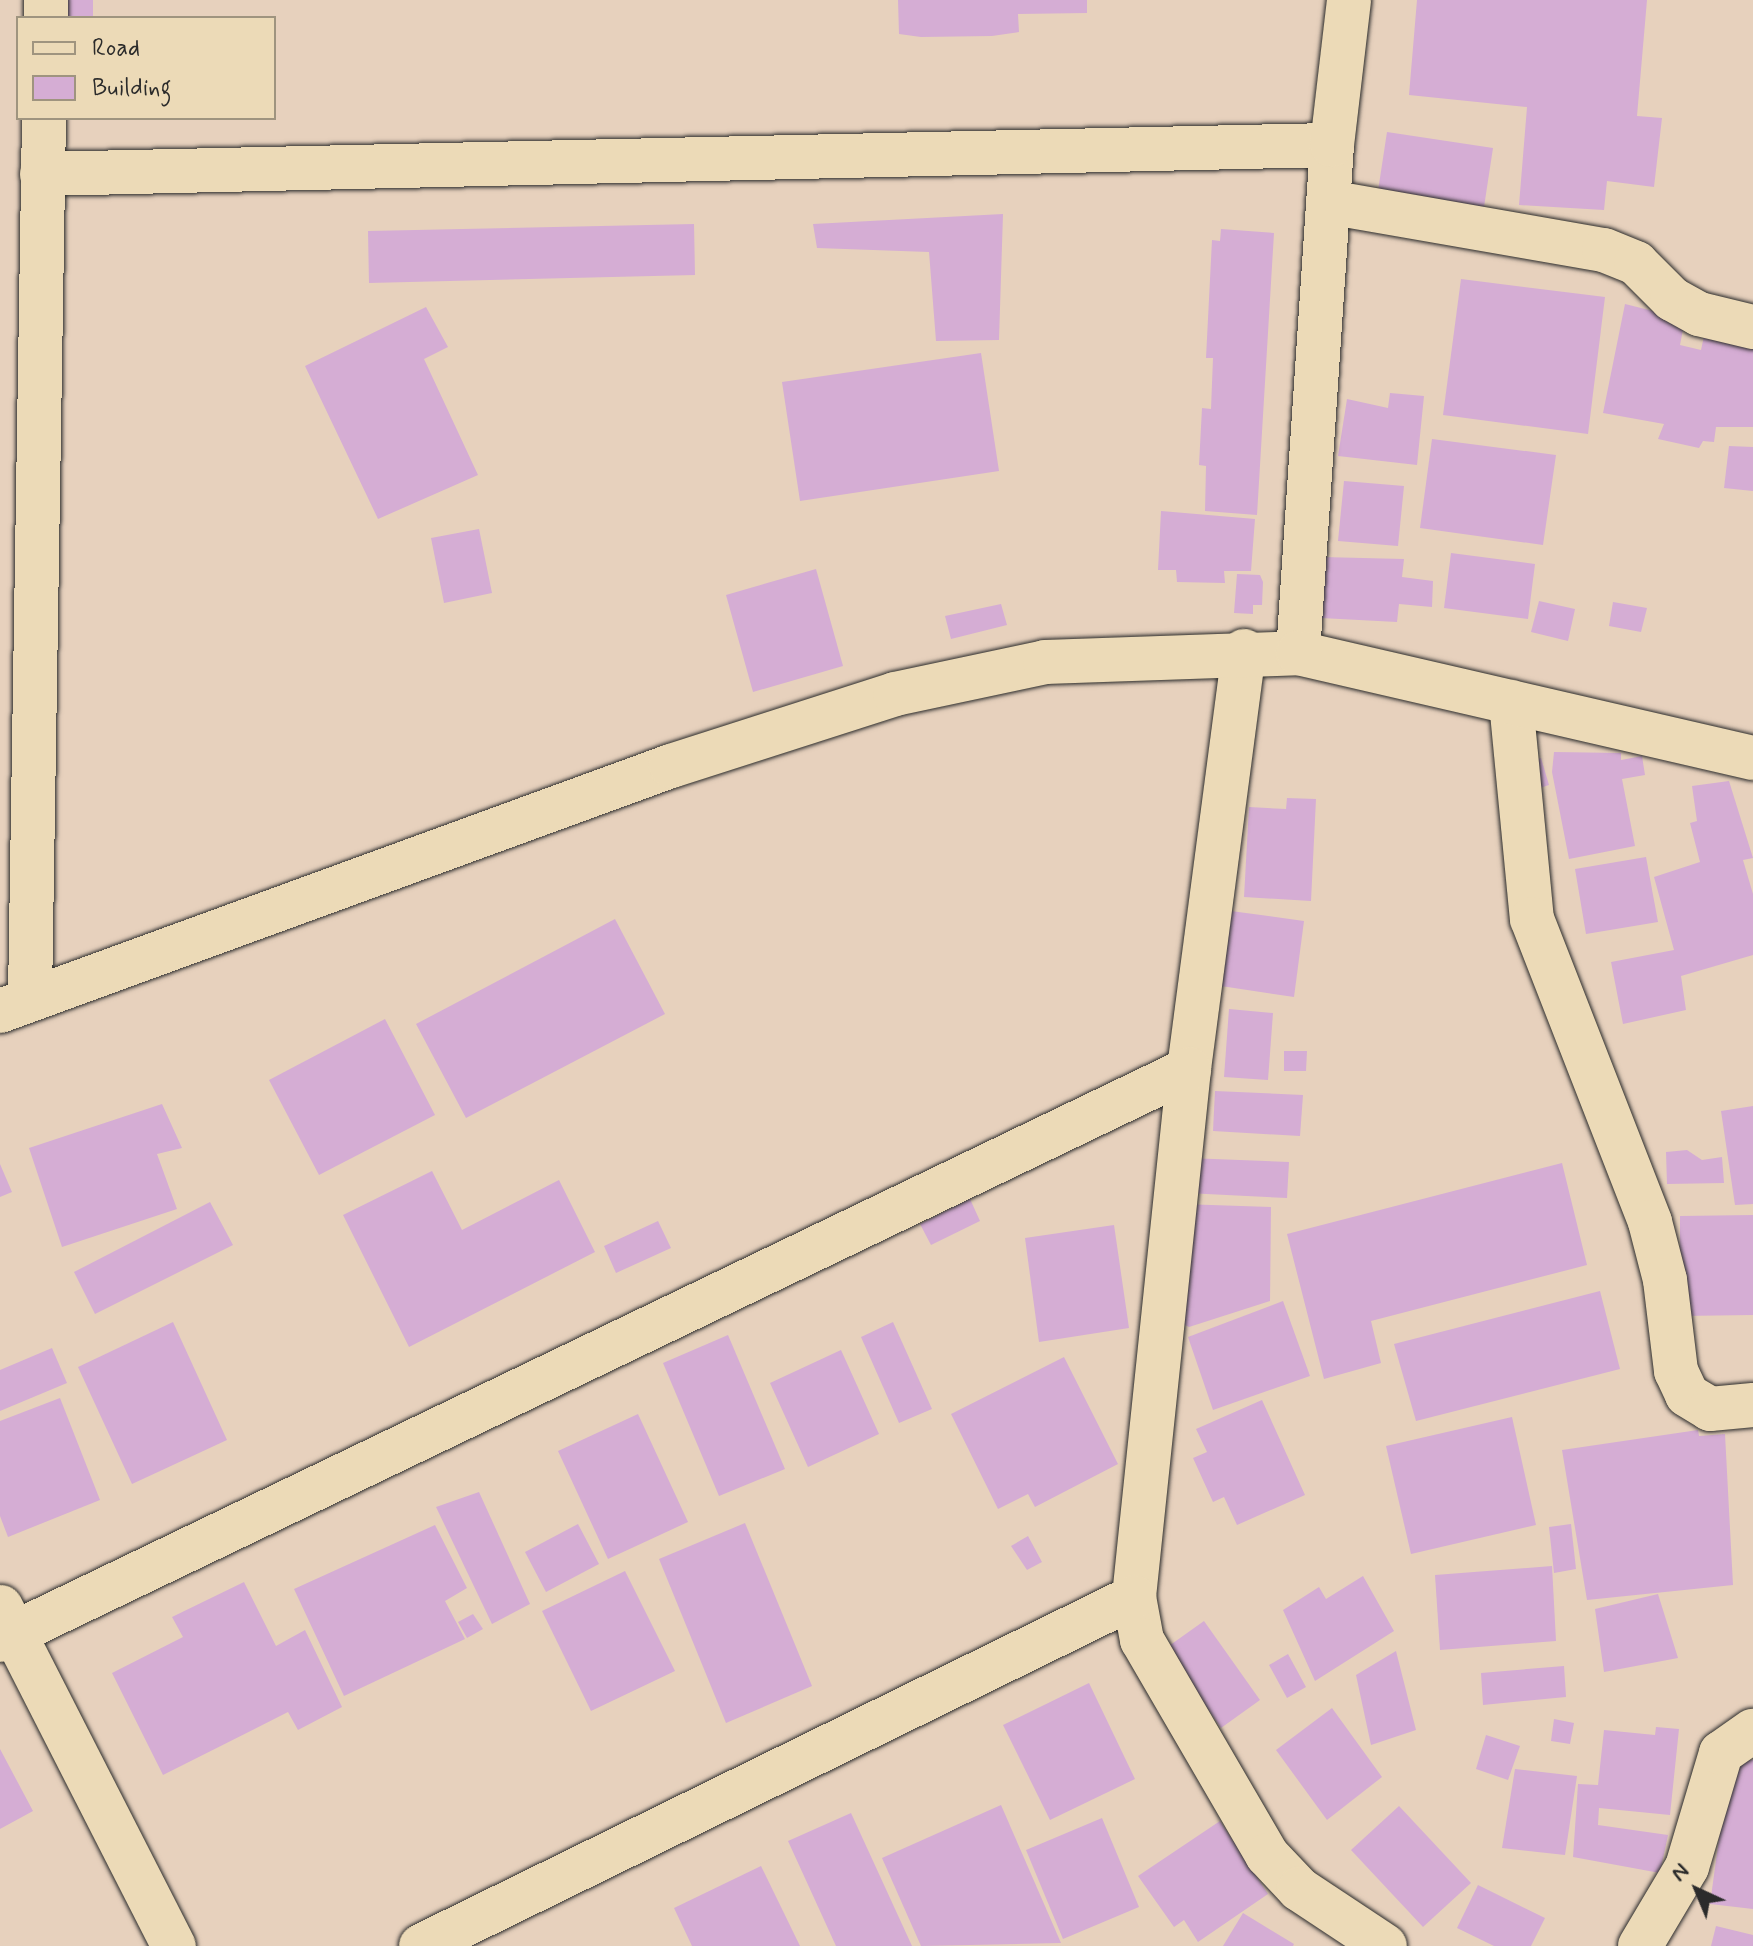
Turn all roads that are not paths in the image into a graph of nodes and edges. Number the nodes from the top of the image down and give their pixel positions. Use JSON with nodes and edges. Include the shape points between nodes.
{"nodes":[{"id":1,"x":1349,"y":0,"type":"edge"},
{"id":2,"x":44,"y":120,"type":"edge"},
{"id":3,"x":1332,"y":145,"type":"junction"},
{"id":4,"x":42,"y":174,"type":"junction"},
{"id":5,"x":1328,"y":202,"type":"junction"},
{"id":6,"x":1753,"y":327,"type":"edge"},
{"id":7,"x":19,"y":446,"type":"edge"},
{"id":8,"x":1244,"y":651,"type":"junction"},
{"id":9,"x":1298,"y":653,"type":"junction"},
{"id":10,"x":1511,"y":702,"type":"junction"},
{"id":11,"x":1753,"y":758,"type":"edge"},
{"id":12,"x":15,"y":1004,"type":"edge"},
{"id":13,"x":1189,"y":1069,"type":"junction"},
{"id":14,"x":1753,"y":1405,"type":"edge"},
{"id":15,"x":1134,"y":1597,"type":"junction"},
{"id":16,"x":5,"y":1626,"type":"edge"},
{"id":17,"x":1753,"y":1731,"type":"edge"},
{"id":18,"x":174,"y":1946,"type":"edge"},
{"id":19,"x":421,"y":1946,"type":"edge"},
{"id":20,"x":1385,"y":1946,"type":"edge"},
{"id":21,"x":1640,"y":1946,"type":"edge"}],
"edges":[{"from":1,"to":3,"type":"street"},
{"from":2,"to":4,"type":"street"},
{"from":3,"to":4,"type":"street"},
{"from":3,"to":5,"type":"street"},
{"from":4,"to":7,"type":"street"},
{"from":5,"to":6,"type":"street","via":[[1604,250],[1636,263],[1672,299],[1699,314]]},
{"from":5,"to":9,"type":"street"},
{"from":7,"to":12,"type":"street"},
{"from":8,"to":9,"type":"street"},
{"from":8,"to":12,"type":"street","via":[[1045,662],[895,694],[671,766]]},
{"from":8,"to":13,"type":"street"},
{"from":9,"to":10,"type":"street"},
{"from":10,"to":11,"type":"street"},
{"from":10,"to":14,"type":"street","via":[[1532,919],[1650,1222],[1665,1280],[1676,1371],[1687,1395],[1710,1409]]},
{"from":13,"to":15,"type":"street"},
{"from":13,"to":16,"type":"street"},
{"from":15,"to":19,"type":"street"},
{"from":15,"to":20,"type":"street","via":[[1142,1640],[1267,1855],[1299,1889]]},
{"from":16,"to":18,"type":"street"},
{"from":17,"to":21,"type":"street","via":[[1721,1753],[1687,1867]]}]}
